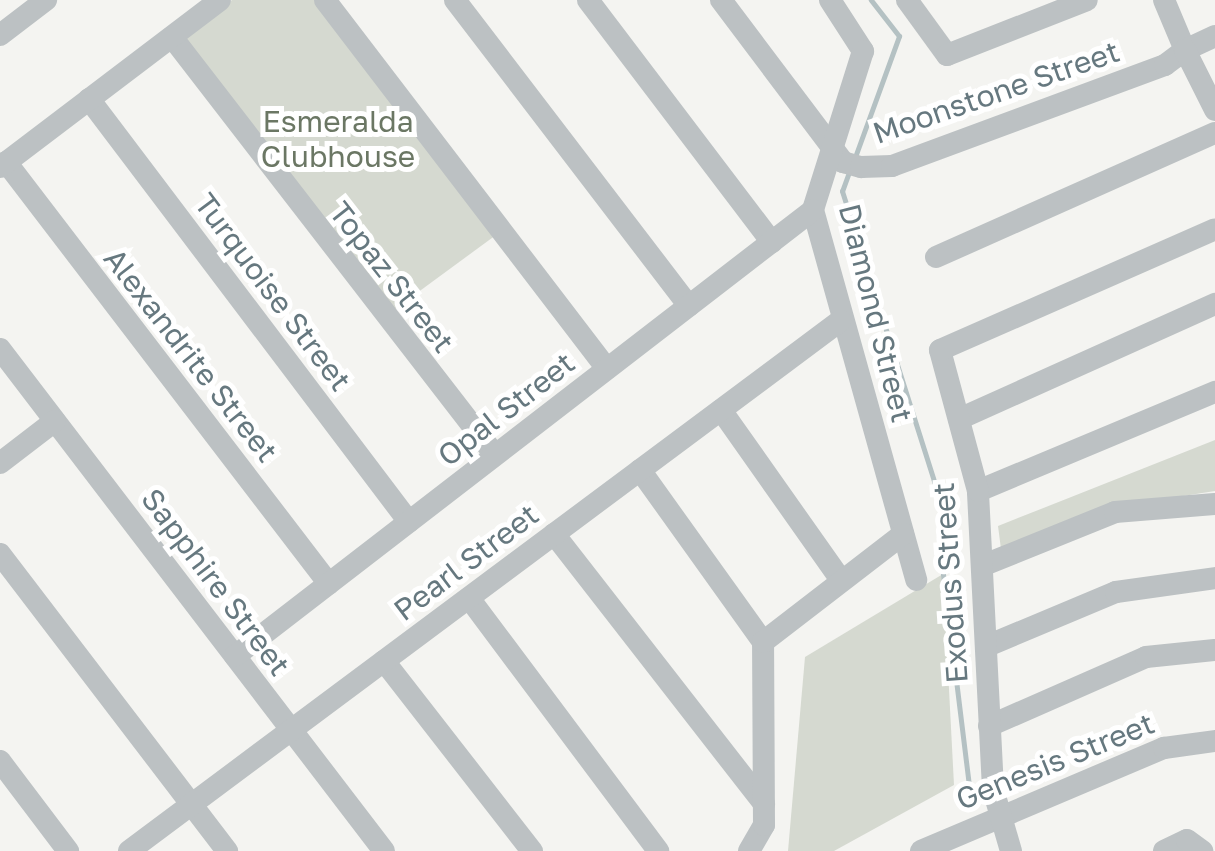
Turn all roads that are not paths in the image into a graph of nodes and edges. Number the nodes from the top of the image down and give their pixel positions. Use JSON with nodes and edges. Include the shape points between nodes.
{"nodes":[{"id":1,"x":46,"y":0,"type":"edge"},
{"id":2,"x":220,"y":0,"type":"edge"},
{"id":3,"x":325,"y":0,"type":"edge"},
{"id":4,"x":455,"y":0,"type":"edge"},
{"id":5,"x":588,"y":0,"type":"edge"},
{"id":6,"x":721,"y":0,"type":"edge"},
{"id":7,"x":830,"y":0,"type":"edge"},
{"id":8,"x":908,"y":0,"type":"edge"},
{"id":9,"x":1087,"y":0,"type":"edge"},
{"id":10,"x":1164,"y":0,"type":"edge"},
{"id":11,"x":1049,"y":7,"type":"edge"},
{"id":12,"x":0,"y":34,"type":"edge"},
{"id":13,"x":1215,"y":36,"type":"edge"},
{"id":14,"x":172,"y":37,"type":"junction"},
{"id":15,"x":1185,"y":50,"type":"junction"},
{"id":16,"x":89,"y":98,"type":"junction"},
{"id":17,"x":1215,"y":110,"type":"edge"},
{"id":18,"x":1215,"y":133,"type":"edge"},
{"id":19,"x":832,"y":148,"type":"junction"},
{"id":20,"x":3,"y":165,"type":"edge"},
{"id":21,"x":813,"y":210,"type":"junction"},
{"id":22,"x":1215,"y":230,"type":"edge"},
{"id":23,"x":772,"y":242,"type":"junction"},
{"id":24,"x":936,"y":258,"type":"dead end"},
{"id":25,"x":1215,"y":304,"type":"edge"},
{"id":26,"x":689,"y":306,"type":"junction"},
{"id":27,"x":840,"y":321,"type":"junction"},
{"id":28,"x":0,"y":350,"type":"edge"},
{"id":29,"x":607,"y":369,"type":"junction"},
{"id":30,"x":1215,"y":392,"type":"edge"},
{"id":31,"x":721,"y":410,"type":"junction"},
{"id":32,"x":960,"y":419,"type":"junction"},
{"id":33,"x":54,"y":421,"type":"junction"},
{"id":34,"x":495,"y":456,"type":"junction"},
{"id":35,"x":0,"y":463,"type":"edge"},
{"id":36,"x":640,"y":470,"type":"junction"},
{"id":37,"x":978,"y":491,"type":"junction"},
{"id":38,"x":1215,"y":504,"type":"edge"},
{"id":39,"x":409,"y":522,"type":"junction"},
{"id":40,"x":554,"y":534,"type":"junction"},
{"id":41,"x":904,"y":534,"type":"junction"},
{"id":42,"x":0,"y":554,"type":"edge"},
{"id":43,"x":984,"y":566,"type":"junction"},
{"id":44,"x":1215,"y":578,"type":"edge"},
{"id":45,"x":840,"y":579,"type":"junction"},
{"id":46,"x":916,"y":580,"type":"dead end"},
{"id":47,"x":329,"y":584,"type":"junction"},
{"id":48,"x":469,"y":598,"type":"junction"},
{"id":49,"x":762,"y":642,"type":"junction"},
{"id":50,"x":987,"y":646,"type":"junction"},
{"id":51,"x":1215,"y":650,"type":"edge"},
{"id":52,"x":235,"y":656,"type":"junction"},
{"id":53,"x":384,"y":661,"type":"junction"},
{"id":54,"x":989,"y":726,"type":"junction"},
{"id":55,"x":292,"y":730,"type":"junction"},
{"id":56,"x":1215,"y":741,"type":"edge"},
{"id":57,"x":0,"y":762,"type":"edge"},
{"id":58,"x":191,"y":804,"type":"junction"},
{"id":59,"x":764,"y":804,"type":"junction"},
{"id":60,"x":998,"y":814,"type":"junction"},
{"id":61,"x":752,"y":849,"type":"edge"},
{"id":62,"x":68,"y":851,"type":"edge"},
{"id":63,"x":128,"y":851,"type":"edge"},
{"id":64,"x":227,"y":851,"type":"edge"},
{"id":65,"x":384,"y":851,"type":"edge"},
{"id":66,"x":532,"y":851,"type":"edge"},
{"id":67,"x":658,"y":851,"type":"edge"},
{"id":68,"x":921,"y":851,"type":"edge"},
{"id":69,"x":1011,"y":851,"type":"edge"},
{"id":70,"x":1164,"y":851,"type":"edge"},
{"id":71,"x":1202,"y":851,"type":"edge"}],
"edges":[{"from":1,"to":12,"type":"street"},
{"from":2,"to":14,"type":"street"},
{"from":3,"to":29,"type":"street"},
{"from":4,"to":26,"type":"street"},
{"from":5,"to":23,"type":"street"},
{"from":6,"to":19,"type":"street","name":"Moonstone Street"},
{"from":7,"to":19,"type":"street","name":"Diamond Street","via":[[862,51]]},
{"from":8,"to":11,"type":"street","via":[[947,55]]},
{"from":9,"to":11,"type":"street"},
{"from":10,"to":15,"type":"street"},
{"from":13,"to":15,"type":"street","name":"Moonstone Street"},
{"from":14,"to":16,"type":"street"},
{"from":14,"to":34,"type":"street","name":"Topaz Street"},
{"from":15,"to":17,"type":"street"},
{"from":15,"to":19,"type":"street","name":"Moonstone Street","via":[[1152,71],[892,166],[843,162]]},
{"from":16,"to":20,"type":"street"},
{"from":16,"to":39,"type":"street","name":"Turquoise Street"},
{"from":18,"to":24,"type":"street"},
{"from":19,"to":21,"type":"street","name":"Diamond Street"},
{"from":20,"to":47,"type":"street","name":"Alexandrite Street"},
{"from":21,"to":23,"type":"street","name":"Opal Street"},
{"from":21,"to":27,"type":"street","name":"Diamond Street"},
{"from":22,"to":32,"type":"street","name":"Exodus Street","via":[[940,350]]},
{"from":23,"to":26,"type":"street","name":"Opal Street"},
{"from":25,"to":32,"type":"street"},
{"from":26,"to":29,"type":"street","name":"Opal Street"},
{"from":27,"to":31,"type":"street","name":"Pearl Street"},
{"from":27,"to":41,"type":"street","name":"Diamond Street"},
{"from":28,"to":33,"type":"street","name":"Sapphire Street"},
{"from":29,"to":34,"type":"street","name":"Opal Street"},
{"from":30,"to":37,"type":"street"},
{"from":31,"to":36,"type":"street","name":"Pearl Street"},
{"from":31,"to":45,"type":"street"},
{"from":32,"to":37,"type":"street","name":"Exodus Street"},
{"from":33,"to":35,"type":"street"},
{"from":33,"to":52,"type":"street","name":"Sapphire Street"},
{"from":34,"to":39,"type":"street","name":"Opal Street"},
{"from":36,"to":40,"type":"street","name":"Pearl Street"},
{"from":36,"to":49,"type":"street"},
{"from":37,"to":43,"type":"street","name":"Exodus Street"},
{"from":38,"to":43,"type":"street","via":[[1114,512]]},
{"from":39,"to":47,"type":"street","name":"Opal Street"},
{"from":40,"to":48,"type":"street","name":"Pearl Street"},
{"from":40,"to":59,"type":"street"},
{"from":41,"to":45,"type":"street"},
{"from":41,"to":46,"type":"street","name":"Diamond Street"},
{"from":42,"to":58,"type":"street"},
{"from":43,"to":50,"type":"street","name":"Exodus Street"},
{"from":44,"to":50,"type":"street","via":[[1116,592]]},
{"from":45,"to":49,"type":"street"},
{"from":47,"to":52,"type":"street","name":"Opal Street"},
{"from":48,"to":53,"type":"street","name":"Pearl Street"},
{"from":48,"to":67,"type":"street"},
{"from":49,"to":59,"type":"street"},
{"from":50,"to":54,"type":"street","name":"Exodus Street"},
{"from":51,"to":54,"type":"street","via":[[1146,657]]},
{"from":52,"to":55,"type":"street","name":"Sapphire Street"},
{"from":53,"to":55,"type":"street","name":"Pearl Street"},
{"from":53,"to":66,"type":"street"},
{"from":54,"to":60,"type":"street","name":"Exodus Street"},
{"from":55,"to":58,"type":"street","name":"Pearl Street"},
{"from":55,"to":65,"type":"street","name":"Sapphire Street"},
{"from":56,"to":60,"type":"street","name":"Genesis Street","via":[[1164,748]]},
{"from":57,"to":62,"type":"street"},
{"from":58,"to":63,"type":"street","name":"Pearl Street"},
{"from":58,"to":64,"type":"street"},
{"from":59,"to":61,"type":"street"},
{"from":60,"to":68,"type":"street","name":"Genesis Street"},
{"from":60,"to":69,"type":"street","name":"Exodus Street"},
{"from":70,"to":71,"type":"street","via":[[1187,840]]}]}
